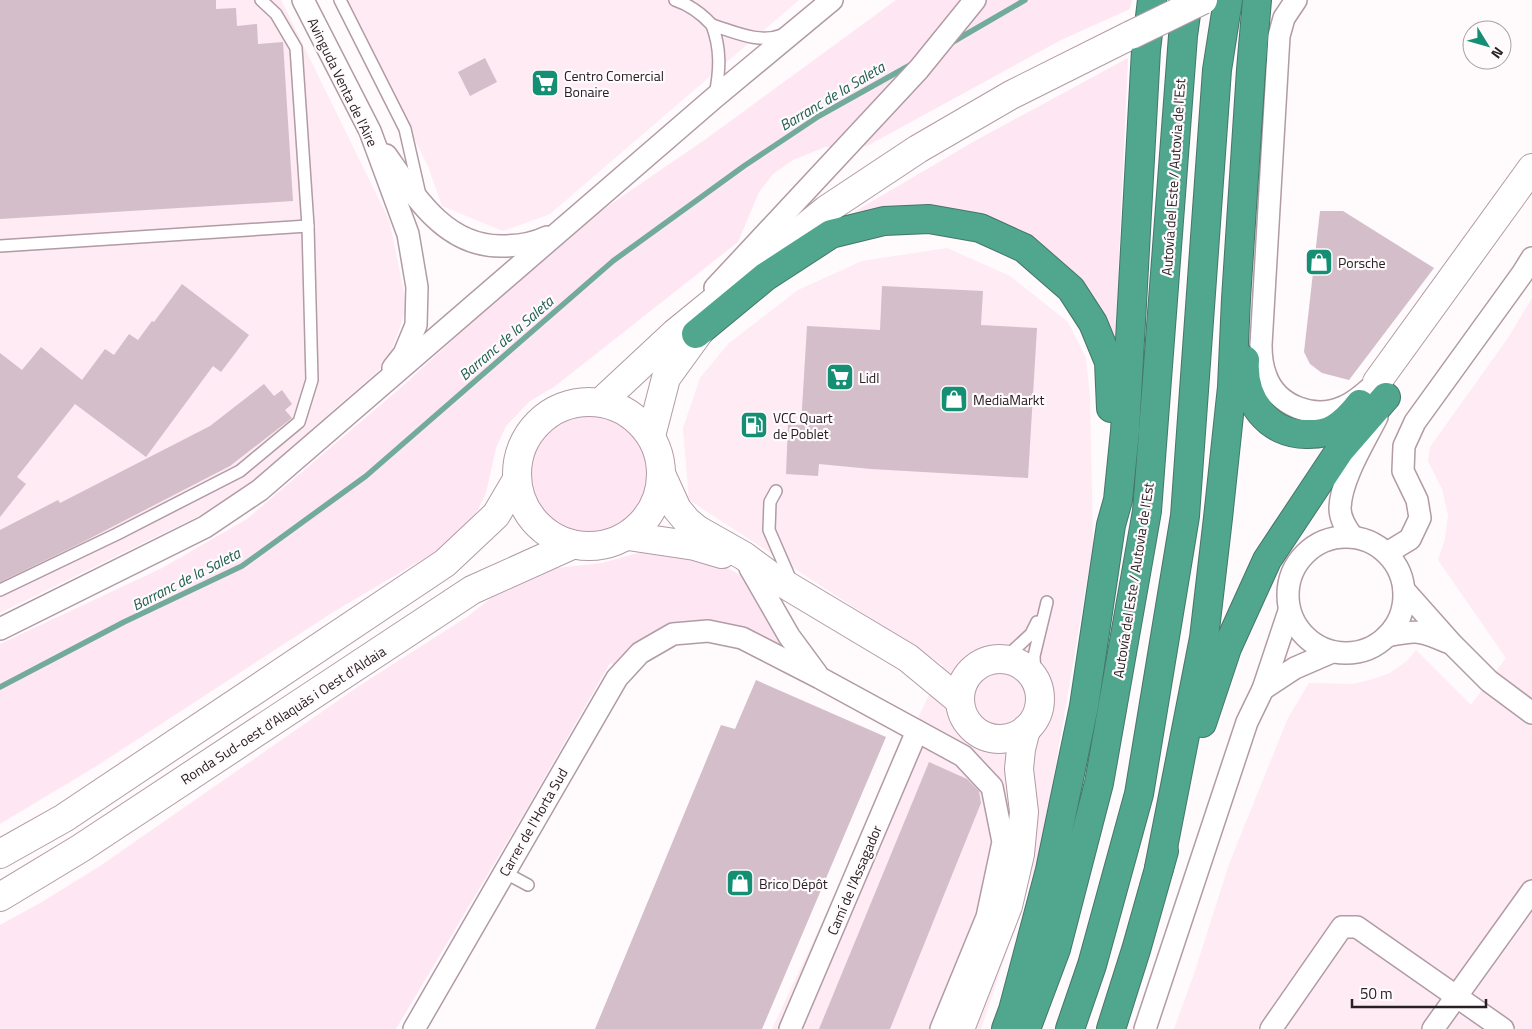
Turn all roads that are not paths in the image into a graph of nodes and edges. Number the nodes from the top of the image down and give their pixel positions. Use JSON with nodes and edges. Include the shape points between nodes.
{"nodes":[{"id":1,"x":261,"y":0,"type":"edge"},
{"id":2,"x":303,"y":0,"type":"edge"},
{"id":3,"x":340,"y":0,"type":"edge"},
{"id":4,"x":674,"y":0,"type":"edge"},
{"id":5,"x":832,"y":0,"type":"edge"},
{"id":6,"x":975,"y":0,"type":"edge"},
{"id":7,"x":1152,"y":0,"type":"edge"},
{"id":8,"x":1188,"y":0,"type":"edge"},
{"id":9,"x":1203,"y":0,"type":"edge"},
{"id":10,"x":1257,"y":0,"type":"edge"},
{"id":11,"x":1296,"y":0,"type":"edge"},
{"id":12,"x":1227,"y":10,"type":"edge"},
{"id":13,"x":712,"y":24,"type":"junction"},
{"id":14,"x":795,"y":30,"type":"junction"},
{"id":15,"x":1138,"y":43,"type":"junction"},
{"id":16,"x":714,"y":98,"type":"junction"},
{"id":17,"x":370,"y":131,"type":"junction"},
{"id":18,"x":1245,"y":162,"type":"junction"},
{"id":19,"x":1532,"y":168,"type":"edge"},
{"id":20,"x":1532,"y":196,"type":"edge"},
{"id":21,"x":423,"y":206,"type":"junction"},
{"id":22,"x":566,"y":224,"type":"junction"},
{"id":23,"x":308,"y":226,"type":"junction"},
{"id":24,"x":0,"y":246,"type":"edge"},
{"id":25,"x":1532,"y":258,"type":"edge"},
{"id":26,"x":686,"y":334,"type":"junction"},
{"id":27,"x":379,"y":389,"type":"junction"},
{"id":28,"x":1382,"y":389,"type":"junction"},
{"id":29,"x":601,"y":402,"type":"junction"},
{"id":30,"x":651,"y":436,"type":"junction"},
{"id":31,"x":662,"y":476,"type":"junction"},
{"id":32,"x":516,"y":481,"type":"junction"},
{"id":33,"x":776,"y":490,"type":"dead end"},
{"id":34,"x":1111,"y":525,"type":"junction"},
{"id":35,"x":628,"y":536,"type":"junction"},
{"id":36,"x":1352,"y":536,"type":"junction"},
{"id":37,"x":572,"y":545,"type":"junction"},
{"id":38,"x":1387,"y":553,"type":"junction"},
{"id":39,"x":760,"y":572,"type":"junction"},
{"id":40,"x":0,"y":590,"type":"edge"},
{"id":41,"x":1404,"y":590,"type":"junction"},
{"id":42,"x":796,"y":591,"type":"junction"},
{"id":43,"x":1289,"y":611,"type":"junction"},
{"id":44,"x":0,"y":629,"type":"edge"},
{"id":45,"x":1387,"y":636,"type":"junction"},
{"id":46,"x":1452,"y":644,"type":"junction"},
{"id":47,"x":1332,"y":652,"type":"junction"},
{"id":48,"x":908,"y":658,"type":"junction"},
{"id":49,"x":1004,"y":659,"type":"junction"},
{"id":50,"x":977,"y":666,"type":"junction"},
{"id":51,"x":820,"y":678,"type":"junction"},
{"id":52,"x":1035,"y":679,"type":"junction"},
{"id":53,"x":1263,"y":689,"type":"junction"},
{"id":54,"x":960,"y":701,"type":"junction"},
{"id":55,"x":1532,"y":713,"type":"edge"},
{"id":56,"x":1026,"y":729,"type":"junction"},
{"id":57,"x":917,"y":731,"type":"junction"},
{"id":58,"x":994,"y":739,"type":"junction"},
{"id":59,"x":0,"y":854,"type":"edge"},
{"id":60,"x":1020,"y":854,"type":"junction"},
{"id":61,"x":1159,"y":868,"type":"junction"},
{"id":62,"x":504,"y":872,"type":"junction"},
{"id":63,"x":528,"y":885,"type":"dead end"},
{"id":64,"x":1532,"y":891,"type":"edge"},
{"id":65,"x":0,"y":897,"type":"edge"},
{"id":66,"x":1456,"y":996,"type":"junction"},
{"id":67,"x":414,"y":1029,"type":"edge"},
{"id":68,"x":790,"y":1029,"type":"edge"},
{"id":69,"x":941,"y":1029,"type":"edge"},
{"id":70,"x":960,"y":1029,"type":"edge"},
{"id":71,"x":1006,"y":1029,"type":"edge"},
{"id":72,"x":1026,"y":1029,"type":"edge"},
{"id":73,"x":1070,"y":1029,"type":"edge"},
{"id":74,"x":1111,"y":1029,"type":"edge"},
{"id":75,"x":1145,"y":1029,"type":"edge"},
{"id":76,"x":1271,"y":1029,"type":"edge"},
{"id":77,"x":1433,"y":1029,"type":"edge"},
{"id":78,"x":1503,"y":1029,"type":"edge"}],
"edges":[{"from":1,"to":23,"type":"lane","via":[[276,14],[296,48]]},
{"from":2,"to":17,"type":"street","name":"Avinguda Venta de l'Aire"},
{"from":3,"to":21,"type":"lane","via":[[405,130]]},
{"from":4,"to":13,"type":"lane","via":[[701,13]]},
{"from":5,"to":14,"type":"street"},
{"from":6,"to":26,"type":"street","via":[[920,69],[798,198]]},
{"from":7,"to":15,"type":"highway"},
{"from":8,"to":72,"type":"highway","name":"Autovía del Este / Autovia de l'Est","via":[[1147,511],[1099,783],[1056,949]]},
{"from":9,"to":15,"type":"main road","bridge":true},
{"from":10,"to":18,"type":"highway"},
{"from":11,"to":28,"type":"street","via":[[1284,18],[1280,36],[1262,362],[1275,392],[1300,409],[1330,412]]},
{"from":12,"to":73,"type":"highway","via":[[1217,70],[1185,516],[1138,794],[1092,965]]},
{"from":13,"to":14,"type":"lane","via":[[761,39],[773,39]]},
{"from":13,"to":16,"type":"lane","via":[[720,58]]},
{"from":14,"to":16,"type":"street"},
{"from":15,"to":26,"type":"main road","via":[[1011,95],[918,149],[826,210],[735,285]]},
{"from":15,"to":34,"type":"highway","via":[[1125,431],[1118,500]]},
{"from":16,"to":22,"type":"street"},
{"from":17,"to":21,"type":"street"},
{"from":17,"to":27,"type":"street","name":"Avinguda Venta de l'Aire","via":[[408,234],[417,287],[416,325],[404,354]]},
{"from":18,"to":28,"type":"highway","via":[[1252,196],[1244,372],[1253,400],[1268,421],[1280,430],[1295,434],[1322,434],[1336,428]]},
{"from":18,"to":61,"type":"highway","via":[[1232,387],[1206,620]]},
{"from":19,"to":28,"type":"main road"},
{"from":20,"to":28,"type":"main road"},
{"from":21,"to":22,"type":"street","via":[[443,226],[474,242],[492,246],[528,245],[546,238]]},
{"from":22,"to":27,"type":"street"},
{"from":23,"to":24,"type":"lane"},
{"from":23,"to":40,"type":"lane","via":[[312,380],[299,422],[240,471]]},
{"from":25,"to":38,"type":"street","via":[[1411,430],[1404,446],[1403,471],[1417,500],[1420,518],[1410,539]]},
{"from":26,"to":29,"type":"main road"},
{"from":26,"to":30,"type":"main road","via":[[666,378]]},
{"from":26,"to":34,"type":"highway","via":[[831,234],[884,221],[929,219],[980,228],[1024,248],[1071,289],[1093,323],[1109,362],[1113,432],[1108,500]]},
{"from":27,"to":44,"type":"street","via":[[260,490],[205,527]]},
{"from":28,"to":36,"type":"street","via":[[1343,491],[1340,509]]},
{"from":28,"to":61,"type":"highway","via":[[1267,560],[1227,648]]},
{"from":29,"to":30,"type":"main road","via":[[621,408],[638,420]]},
{"from":29,"to":32,"type":"main road","via":[[579,402],[558,408],[540,421],[526,438],[518,459]]},
{"from":30,"to":31,"type":"main road","via":[[659,455]]},
{"from":31,"to":35,"type":"main road","via":[[657,499],[645,520]]},
{"from":31,"to":39,"type":"main road","via":[[677,509],[687,521],[744,556]]},
{"from":32,"to":37,"type":"main road","via":[[522,503],[534,522],[551,536]]},
{"from":32,"to":59,"type":"main road","via":[[496,515],[445,564],[64,818]]},
{"from":33,"to":42,"type":"lane","via":[[770,502],[769,530]]},
{"from":34,"to":71,"type":"highway","via":[[1084,706],[1050,870]]},
{"from":35,"to":37,"type":"main road","via":[[610,544]]},
{"from":35,"to":39,"type":"main road","via":[[695,546]]},
{"from":36,"to":38,"type":"street","via":[[1370,541]]},
{"from":36,"to":43,"type":"street","via":[[1324,541],[1301,557],[1291,574],[1287,592]]},
{"from":37,"to":65,"type":"main road","name":"Ronda Sud-oest d'Alaquàs i Oest d'Aldaia","via":[[472,590],[81,848]]},
{"from":38,"to":41,"type":"street","via":[[1401,575]]},
{"from":39,"to":42,"type":"main road"},
{"from":39,"to":51,"type":"street","via":[[789,636]]},
{"from":41,"to":45,"type":"street","via":[[1403,607]]},
{"from":41,"to":46,"type":"street"},
{"from":42,"to":48,"type":"main road"},
{"from":43,"to":47,"type":"street","via":[[1305,638]]},
{"from":43,"to":53,"type":"street"},
{"from":45,"to":46,"type":"street","via":[[1422,631]]},
{"from":45,"to":47,"type":"street","via":[[1371,648],[1352,653]]},
{"from":46,"to":55,"type":"street","via":[[1488,681]]},
{"from":47,"to":53,"type":"street","via":[[1295,668]]},
{"from":48,"to":50,"type":"main road","via":[[956,667]]},
{"from":48,"to":54,"type":"main road"},
{"from":49,"to":50,"type":"main road","via":[[990,660]]},
{"from":49,"to":52,"type":"main road","via":[[1016,662]]},
{"from":49,"to":52,"type":"lane","via":[[1031,634],[1047,602],[1034,656]]},
{"from":50,"to":54,"type":"main road","via":[[961,688]]},
{"from":51,"to":57,"type":"street"},
{"from":51,"to":62,"type":"street","name":"Carrer de l'Horta Sud","via":[[742,638],[708,631],[673,634],[640,652],[617,678]]},
{"from":52,"to":56,"type":"main road","via":[[1039,705],[1035,718]]},
{"from":53,"to":75,"type":"street","via":[[1247,722]]},
{"from":54,"to":58,"type":"main road","via":[[970,726]]},
{"from":56,"to":58,"type":"main road","via":[[1006,739]]},
{"from":56,"to":60,"type":"main road","via":[[1019,769],[1024,812]]},
{"from":57,"to":68,"type":"street","name":"Camí de l'Assagador"},
{"from":57,"to":69,"type":"street","via":[[963,756],[992,787],[1002,842],[986,916]]},
{"from":58,"to":60,"type":"main road","via":[[1007,767],[1015,798]]},
{"from":60,"to":70,"type":"main road","via":[[1008,906]]},
{"from":61,"to":74,"type":"highway"},
{"from":62,"to":63,"type":"lane"},
{"from":62,"to":67,"type":"street","name":"Carrer de l'Horta Sud"},
{"from":64,"to":66,"type":"street"},
{"from":66,"to":76,"type":"street","via":[[1357,926],[1342,927]]},
{"from":66,"to":77,"type":"street"},
{"from":66,"to":78,"type":"street"}]}
